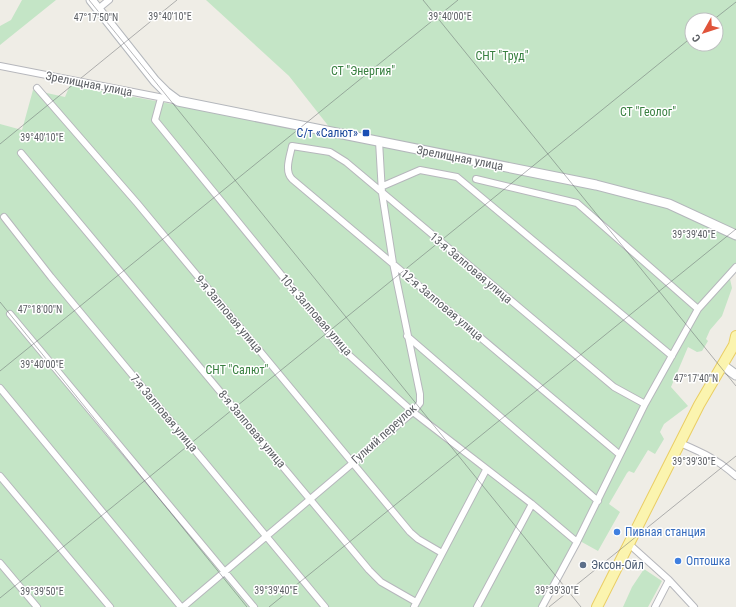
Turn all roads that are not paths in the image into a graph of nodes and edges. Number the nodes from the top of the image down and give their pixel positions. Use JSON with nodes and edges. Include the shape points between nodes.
{"nodes":[{"id":1,"x":91,"y":0,"type":"edge"},
{"id":2,"x":109,"y":0,"type":"edge"},
{"id":3,"x":98,"y":9,"type":"junction"},
{"id":4,"x":0,"y":66,"type":"edge"},
{"id":5,"x":37,"y":88,"type":"dead end"},
{"id":6,"x":161,"y":98,"type":"junction"},
{"id":7,"x":178,"y":101,"type":"junction"},
{"id":8,"x":379,"y":141,"type":"junction"},
{"id":9,"x":292,"y":146,"type":"joint"},
{"id":10,"x":21,"y":153,"type":"dead end"},
{"id":11,"x":476,"y":179,"type":"dead end"},
{"id":12,"x":383,"y":186,"type":"junction"},
{"id":13,"x":382,"y":193,"type":"junction"},
{"id":14,"x":4,"y":217,"type":"dead end"},
{"id":15,"x":736,"y":235,"type":"edge"},
{"id":16,"x":393,"y":263,"type":"junction"},
{"id":17,"x":736,"y":268,"type":"edge"},
{"id":18,"x":698,"y":309,"type":"junction"},
{"id":19,"x":10,"y":314,"type":"dead end"},
{"id":20,"x":407,"y":336,"type":"junction"},
{"id":21,"x":735,"y":342,"type":"edge"},
{"id":22,"x":672,"y":356,"type":"junction"},
{"id":23,"x":722,"y":365,"type":"junction"},
{"id":24,"x":736,"y":375,"type":"edge"},
{"id":25,"x":0,"y":388,"type":"edge"},
{"id":26,"x":645,"y":404,"type":"junction"},
{"id":27,"x":413,"y":412,"type":"junction"},
{"id":28,"x":680,"y":443,"type":"junction"},
{"id":29,"x":619,"y":454,"type":"junction"},
{"id":30,"x":352,"y":463,"type":"junction"},
{"id":31,"x":486,"y":470,"type":"junction"},
{"id":32,"x":0,"y":476,"type":"edge"},
{"id":33,"x":736,"y":476,"type":"edge"},
{"id":34,"x":310,"y":499,"type":"junction"},
{"id":35,"x":598,"y":501,"type":"junction"},
{"id":36,"x":532,"y":504,"type":"junction"},
{"id":37,"x":267,"y":536,"type":"junction"},
{"id":38,"x":577,"y":542,"type":"junction"},
{"id":39,"x":630,"y":544,"type":"junction"},
{"id":40,"x":442,"y":552,"type":"junction"},
{"id":41,"x":0,"y":563,"type":"edge"},
{"id":42,"x":225,"y":572,"type":"junction"},
{"id":43,"x":669,"y":580,"type":"junction"},
{"id":44,"x":415,"y":605,"type":"edge"},
{"id":45,"x":37,"y":607,"type":"edge"},
{"id":46,"x":110,"y":607,"type":"edge"},
{"id":47,"x":182,"y":607,"type":"edge"},
{"id":48,"x":254,"y":607,"type":"edge"},
{"id":49,"x":325,"y":607,"type":"edge"},
{"id":50,"x":478,"y":607,"type":"edge"},
{"id":51,"x":542,"y":607,"type":"edge"},
{"id":52,"x":597,"y":607,"type":"edge"},
{"id":53,"x":655,"y":607,"type":"edge"},
{"id":54,"x":694,"y":607,"type":"edge"}],
"edges":[{"from":1,"to":3,"type":"street","name":"Зрелищная улица"},
{"from":2,"to":3,"type":"street"},
{"from":3,"to":7,"type":"street","name":"Зрелищная улица","via":[[155,81]]},
{"from":4,"to":6,"type":"street","name":"Зрелищная улица"},
{"from":5,"to":30,"type":"street","name":"9-я Залповая улица","via":[[136,202]]},
{"from":6,"to":7,"type":"street","name":"Зрелищная улица"},
{"from":6,"to":27,"type":"street","name":"10-я Залповая улица","via":[[155,120],[342,348]]},
{"from":7,"to":8,"type":"street","name":"Зрелищная улица"},
{"from":8,"to":12,"type":"street","name":"Гулкий переулок"},
{"from":8,"to":15,"type":"street","name":"Зрелищная улица","via":[[596,185],[669,204]]},
{"from":9,"to":13,"type":"street","name":"13-я Залповая улица","via":[[330,152],[346,162]]},
{"from":9,"to":16,"type":"street","name":"12-я Залповая улица","via":[[288,175]]},
{"from":10,"to":34,"type":"street","name":"8-я Залповая улица"},
{"from":11,"to":18,"type":"street","via":[[577,203]]},
{"from":12,"to":13,"type":"street","name":"Гулкий переулок"},
{"from":12,"to":22,"type":"street","via":[[420,170],[457,177]]},
{"from":13,"to":16,"type":"street","name":"Гулкий переулок"},
{"from":13,"to":26,"type":"street","name":"13-я Залповая улица","via":[[614,387]]},
{"from":14,"to":37,"type":"street","name":"7-я Залповая улица"},
{"from":16,"to":20,"type":"street","name":"Гулкий переулок"},
{"from":16,"to":29,"type":"street","name":"12-я Залповая улица"},
{"from":17,"to":18,"type":"street"},
{"from":18,"to":22,"type":"street"},
{"from":19,"to":42,"type":"street"},
{"from":20,"to":27,"type":"street","name":"Гулкий переулок","via":[[420,394],[420,402]]},
{"from":20,"to":35,"type":"street"},
{"from":21,"to":23,"type":"main road"},
{"from":22,"to":26,"type":"street"},
{"from":23,"to":24,"type":"street"},
{"from":23,"to":28,"type":"main road"},
{"from":25,"to":47,"type":"street"},
{"from":26,"to":29,"type":"street"},
{"from":27,"to":30,"type":"street","name":"Гулкий переулок"},
{"from":27,"to":31,"type":"street","name":"10-я Залповая улица"},
{"from":28,"to":33,"type":"street","via":[[723,464]]},
{"from":28,"to":39,"type":"main road"},
{"from":29,"to":35,"type":"street"},
{"from":30,"to":34,"type":"street","name":"Гулкий переулок"},
{"from":30,"to":40,"type":"street","name":"9-я Залповая улица","via":[[418,539]]},
{"from":31,"to":36,"type":"street","name":"10-я Залповая улица"},
{"from":31,"to":40,"type":"street"},
{"from":32,"to":46,"type":"street"},
{"from":34,"to":37,"type":"street","name":"Гулкий переулок"},
{"from":34,"to":44,"type":"street","name":"8-я Залповая улица","via":[[369,570],[381,582]]},
{"from":35,"to":38,"type":"street"},
{"from":36,"to":38,"type":"street","name":"10-я Залповая улица"},
{"from":36,"to":50,"type":"street"},
{"from":37,"to":42,"type":"street","name":"Гулкий переулок"},
{"from":37,"to":49,"type":"street","name":"7-я Залповая улица"},
{"from":38,"to":51,"type":"street"},
{"from":39,"to":43,"type":"street"},
{"from":39,"to":52,"type":"main road"},
{"from":40,"to":44,"type":"street"},
{"from":41,"to":45,"type":"street"},
{"from":42,"to":47,"type":"street","name":"Гулкий переулок"},
{"from":42,"to":48,"type":"street"},
{"from":43,"to":53,"type":"street"},
{"from":43,"to":54,"type":"street"}]}
